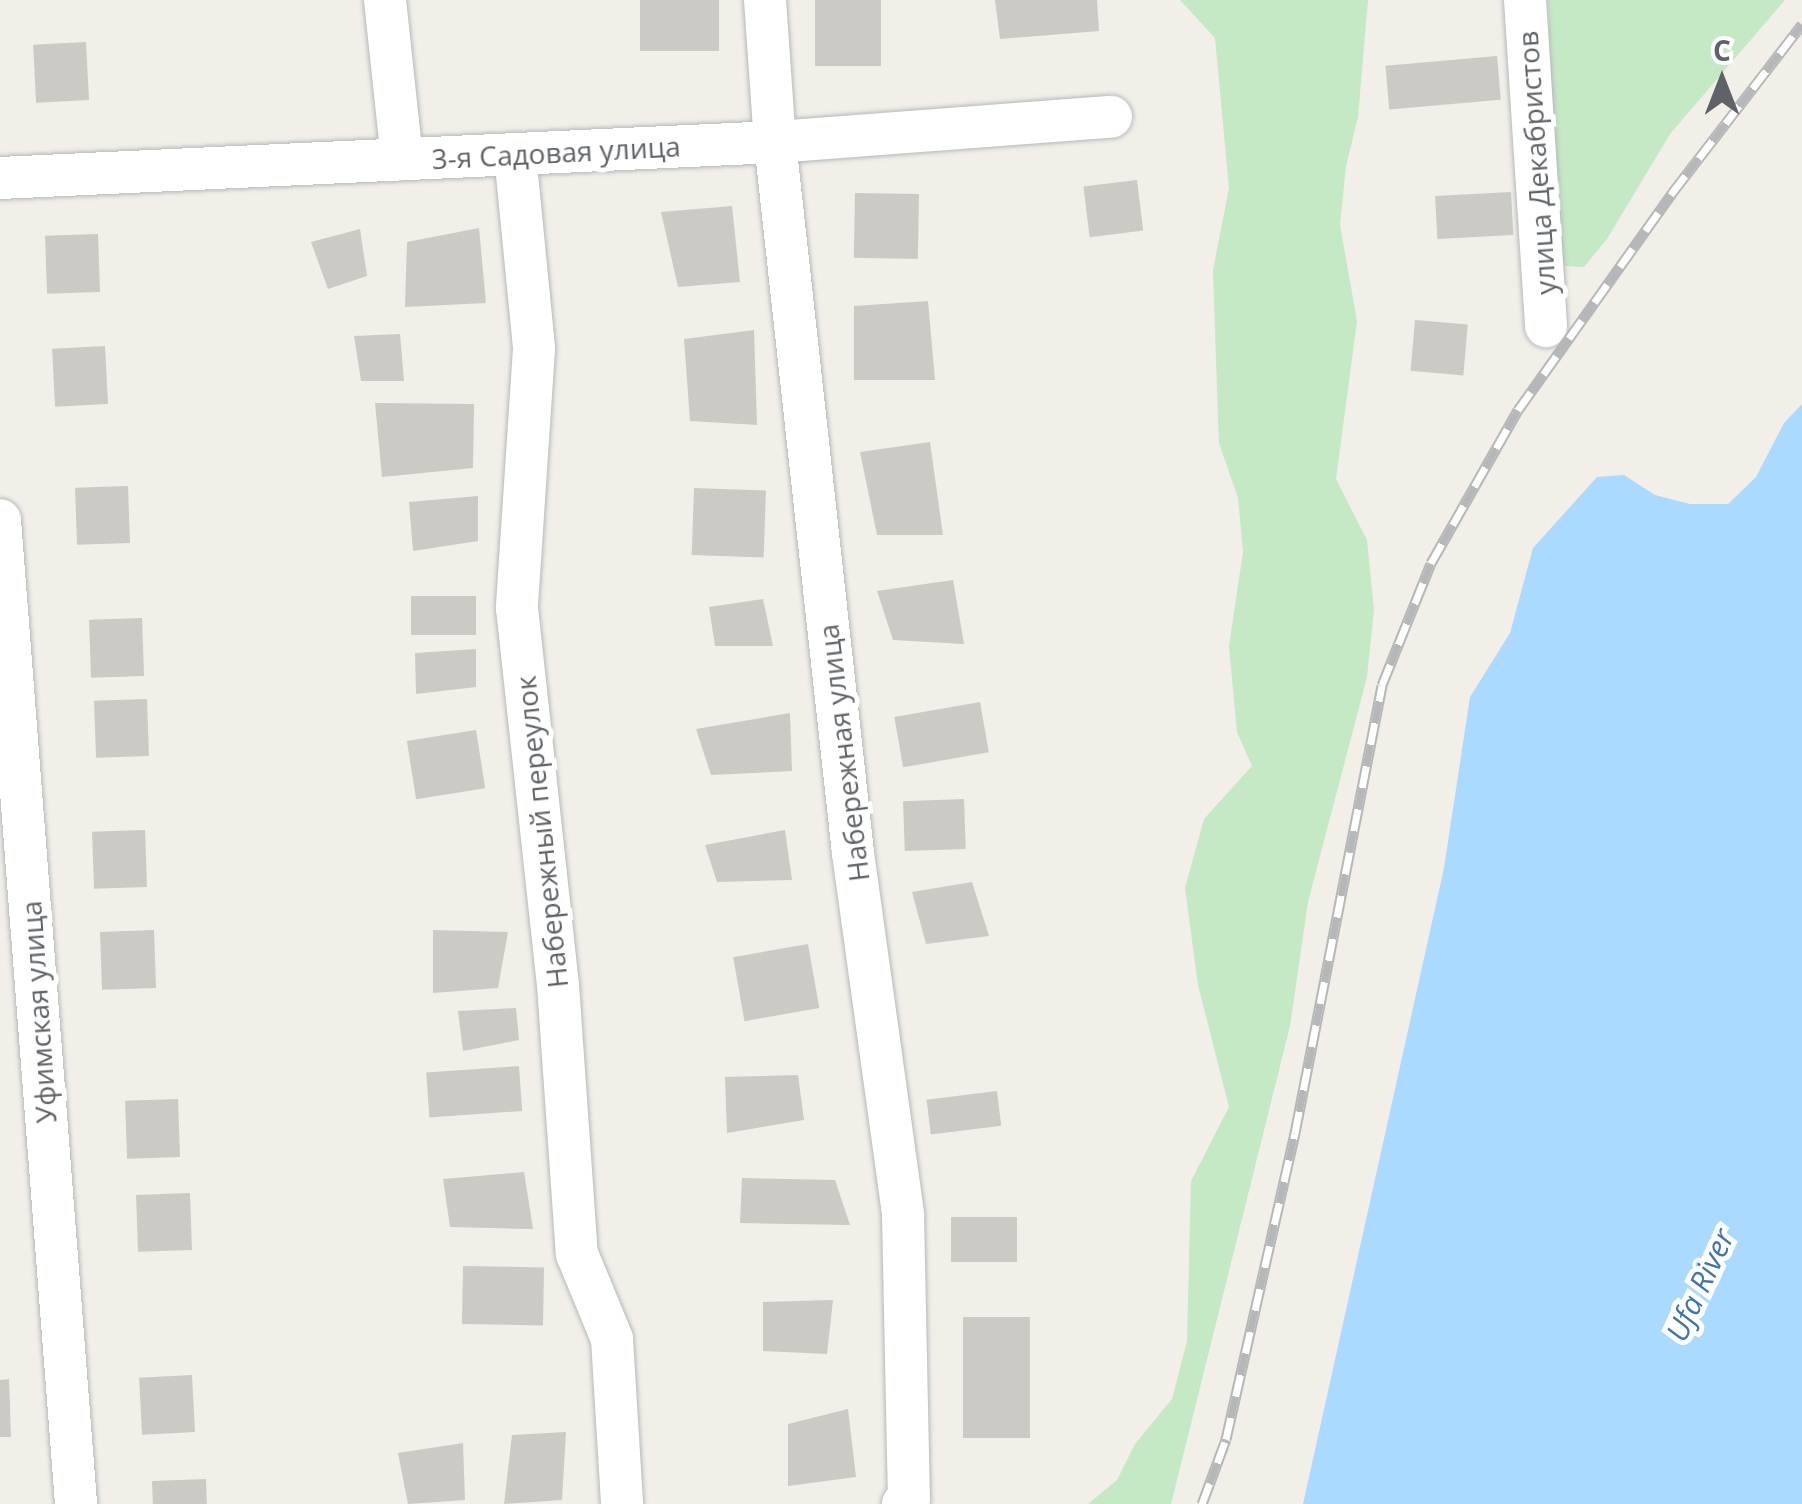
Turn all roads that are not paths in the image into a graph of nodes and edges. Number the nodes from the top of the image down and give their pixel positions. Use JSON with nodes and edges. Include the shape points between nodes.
{"nodes":[{"id":1,"x":385,"y":0,"type":"edge"},
{"id":2,"x":765,"y":0,"type":"edge"},
{"id":3,"x":1525,"y":0,"type":"edge"},
{"id":4,"x":1110,"y":117,"type":"dead end"},
{"id":5,"x":775,"y":142,"type":"junction"},
{"id":6,"x":514,"y":154,"type":"junction"},
{"id":7,"x":402,"y":160,"type":"junction"},
{"id":8,"x":0,"y":178,"type":"edge"},
{"id":9,"x":1546,"y":326,"type":"dead end"},
{"id":10,"x":0,"y":520,"type":"edge"},
{"id":11,"x":76,"y":1504,"type":"edge"},
{"id":12,"x":622,"y":1504,"type":"edge"},
{"id":13,"x":903,"y":1504,"type":"edge"}],
"edges":[{"from":1,"to":7,"type":"street"},
{"from":2,"to":5,"type":"street","name":"Набережная улица"},
{"from":3,"to":9,"type":"street","name":"улица Декабристов"},
{"from":4,"to":5,"type":"street","name":"3-я Садовая улица"},
{"from":5,"to":6,"type":"street","name":"3-я Садовая улица"},
{"from":5,"to":13,"type":"street","name":"Набережная улица","via":[[853,854],[904,1215],[909,1500]]},
{"from":6,"to":7,"type":"street","name":"3-я Садовая улица"},
{"from":6,"to":12,"type":"street","name":"Набережный переулок","via":[[534,349],[517,608],[558,985],[577,1254],[612,1339]]},
{"from":7,"to":8,"type":"street","name":"3-я Садовая улица"},
{"from":10,"to":11,"type":"street","name":"Уфимская улица"}]}
